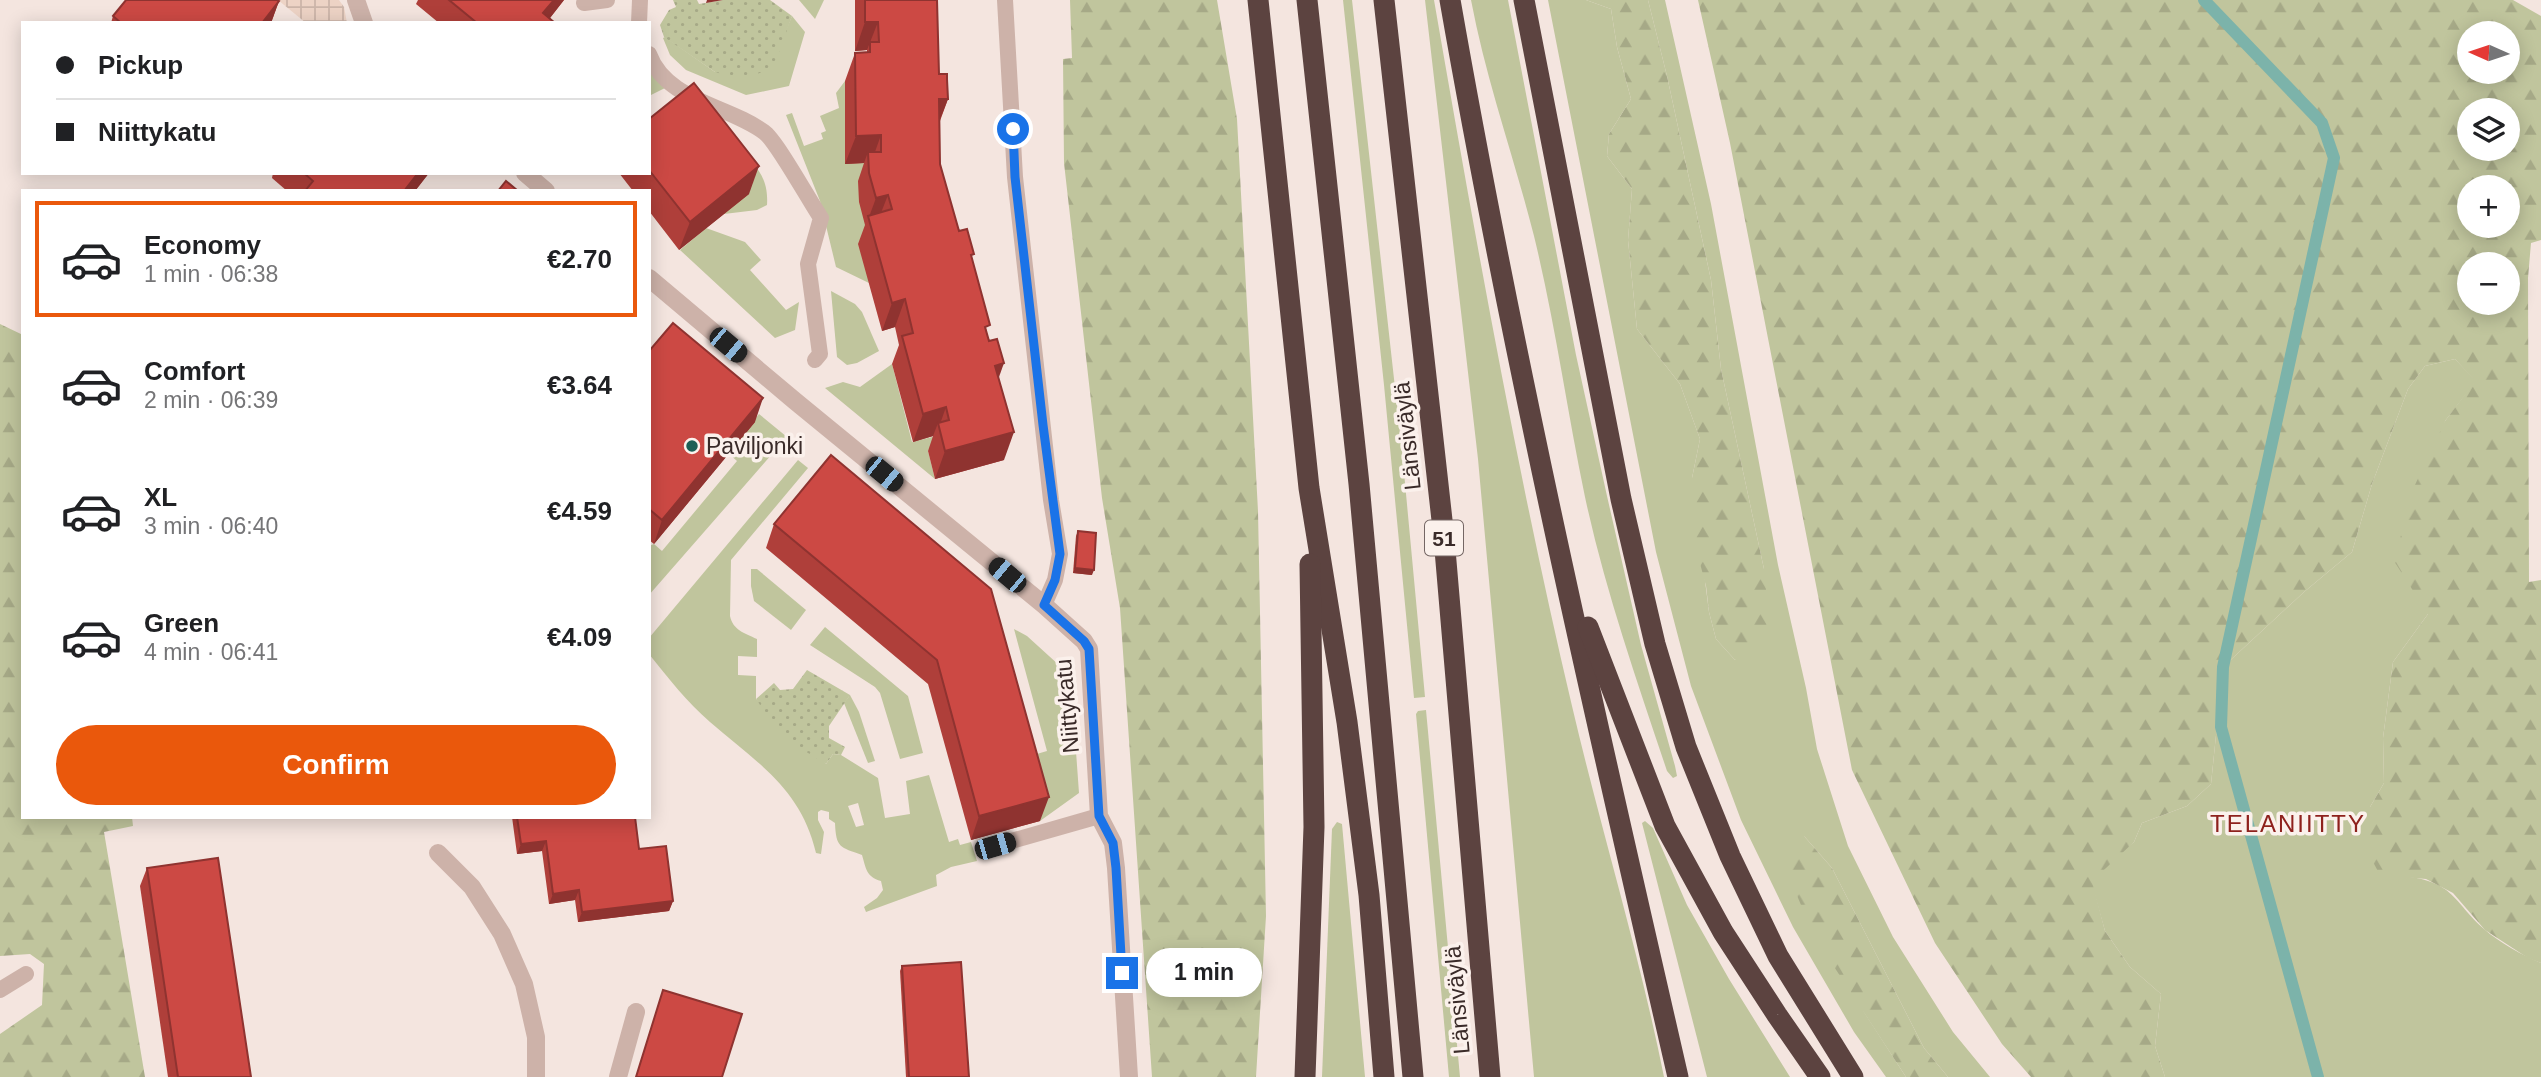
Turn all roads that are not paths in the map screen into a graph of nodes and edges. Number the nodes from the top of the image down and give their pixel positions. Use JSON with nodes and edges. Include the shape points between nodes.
{"nodes":[{"id":1,"x":356,"y":0,"type":"edge"},
{"id":2,"x":607,"y":0,"type":"edge"},
{"id":3,"x":640,"y":0,"type":"edge"},
{"id":4,"x":1006,"y":0,"type":"edge"},
{"id":5,"x":1258,"y":0,"type":"edge"},
{"id":6,"x":1307,"y":0,"type":"edge"},
{"id":7,"x":1384,"y":0,"type":"edge"},
{"id":8,"x":1450,"y":0,"type":"edge"},
{"id":9,"x":1524,"y":0,"type":"edge"},
{"id":10,"x":583,"y":3,"type":"dead end"},
{"id":11,"x":363,"y":21,"type":"edge"},
{"id":12,"x":639,"y":21,"type":"edge"},
{"id":13,"x":651,"y":60,"type":"edge"},
{"id":14,"x":527,"y":175,"type":"edge"},
{"id":15,"x":544,"y":189,"type":"edge"},
{"id":16,"x":651,"y":280,"type":"edge"},
{"id":17,"x":815,"y":360,"type":"dead end"},
{"id":18,"x":1309,"y":488,"type":"junction"},
{"id":19,"x":1562,"y":559,"type":"junction"},
{"id":20,"x":1044,"y":605,"type":"junction"},
{"id":21,"x":1099,"y":816,"type":"junction"},
{"id":22,"x":995,"y":846,"type":"edge"},
{"id":23,"x":438,"y":853,"type":"dead end"},
{"id":24,"x":26,"y":974,"type":"dead end"},
{"id":25,"x":0,"y":990,"type":"edge"},
{"id":26,"x":636,"y":1012,"type":"dead end"},
{"id":27,"x":536,"y":1077,"type":"edge"},
{"id":28,"x":618,"y":1077,"type":"edge"},
{"id":29,"x":1129,"y":1077,"type":"edge"},
{"id":30,"x":1305,"y":1077,"type":"edge"},
{"id":31,"x":1384,"y":1077,"type":"edge"},
{"id":32,"x":1413,"y":1077,"type":"edge"},
{"id":33,"x":1490,"y":1077,"type":"edge"},
{"id":34,"x":1678,"y":1077,"type":"edge"},
{"id":35,"x":1820,"y":1077,"type":"edge"},
{"id":36,"x":1853,"y":1077,"type":"edge"}],
"edges":[{"from":1,"to":11,"type":"street"},
{"from":2,"to":10,"type":"lane"},
{"from":3,"to":12,"type":"lane"},
{"from":4,"to":20,"type":"lane","via":[[1015,177],[1060,554]]},
{"from":5,"to":18,"type":"highway"},
{"from":6,"to":32,"type":"highway","via":[[1359,484]]},
{"from":7,"to":33,"type":"highway","name":"Länsiväylä","number":"51","via":[[1444,538]]},
{"from":8,"to":19,"type":"highway","via":[[1473,133]]},
{"from":9,"to":36,"type":"highway","via":[[1621,499],[1655,644],[1686,747],[1730,856],[1778,956]]},
{"from":13,"to":17,"type":"lane","via":[[679,91],[766,133],[821,218],[808,264],[820,354]]},
{"from":14,"to":15,"type":"street"},
{"from":16,"to":20,"type":"street","name":"Niittykatu"},
{"from":18,"to":30,"type":"highway","via":[[1314,827]]},
{"from":18,"to":31,"type":"highway","via":[[1347,722]]},
{"from":19,"to":34,"type":"highway"},
{"from":19,"to":35,"type":"highway","via":[[1665,826],[1723,932]]},
{"from":20,"to":21,"type":"street","name":"Niittykatu","via":[[1089,649]]},
{"from":21,"to":22,"type":"lane"},
{"from":21,"to":29,"type":"street","name":"Niittykatu","via":[[1113,843],[1116,868]]},
{"from":23,"to":27,"type":"street","via":[[472,887],[502,934],[524,984],[537,1037]]},
{"from":24,"to":25,"type":"lane"},
{"from":26,"to":28,"type":"street"}]}
